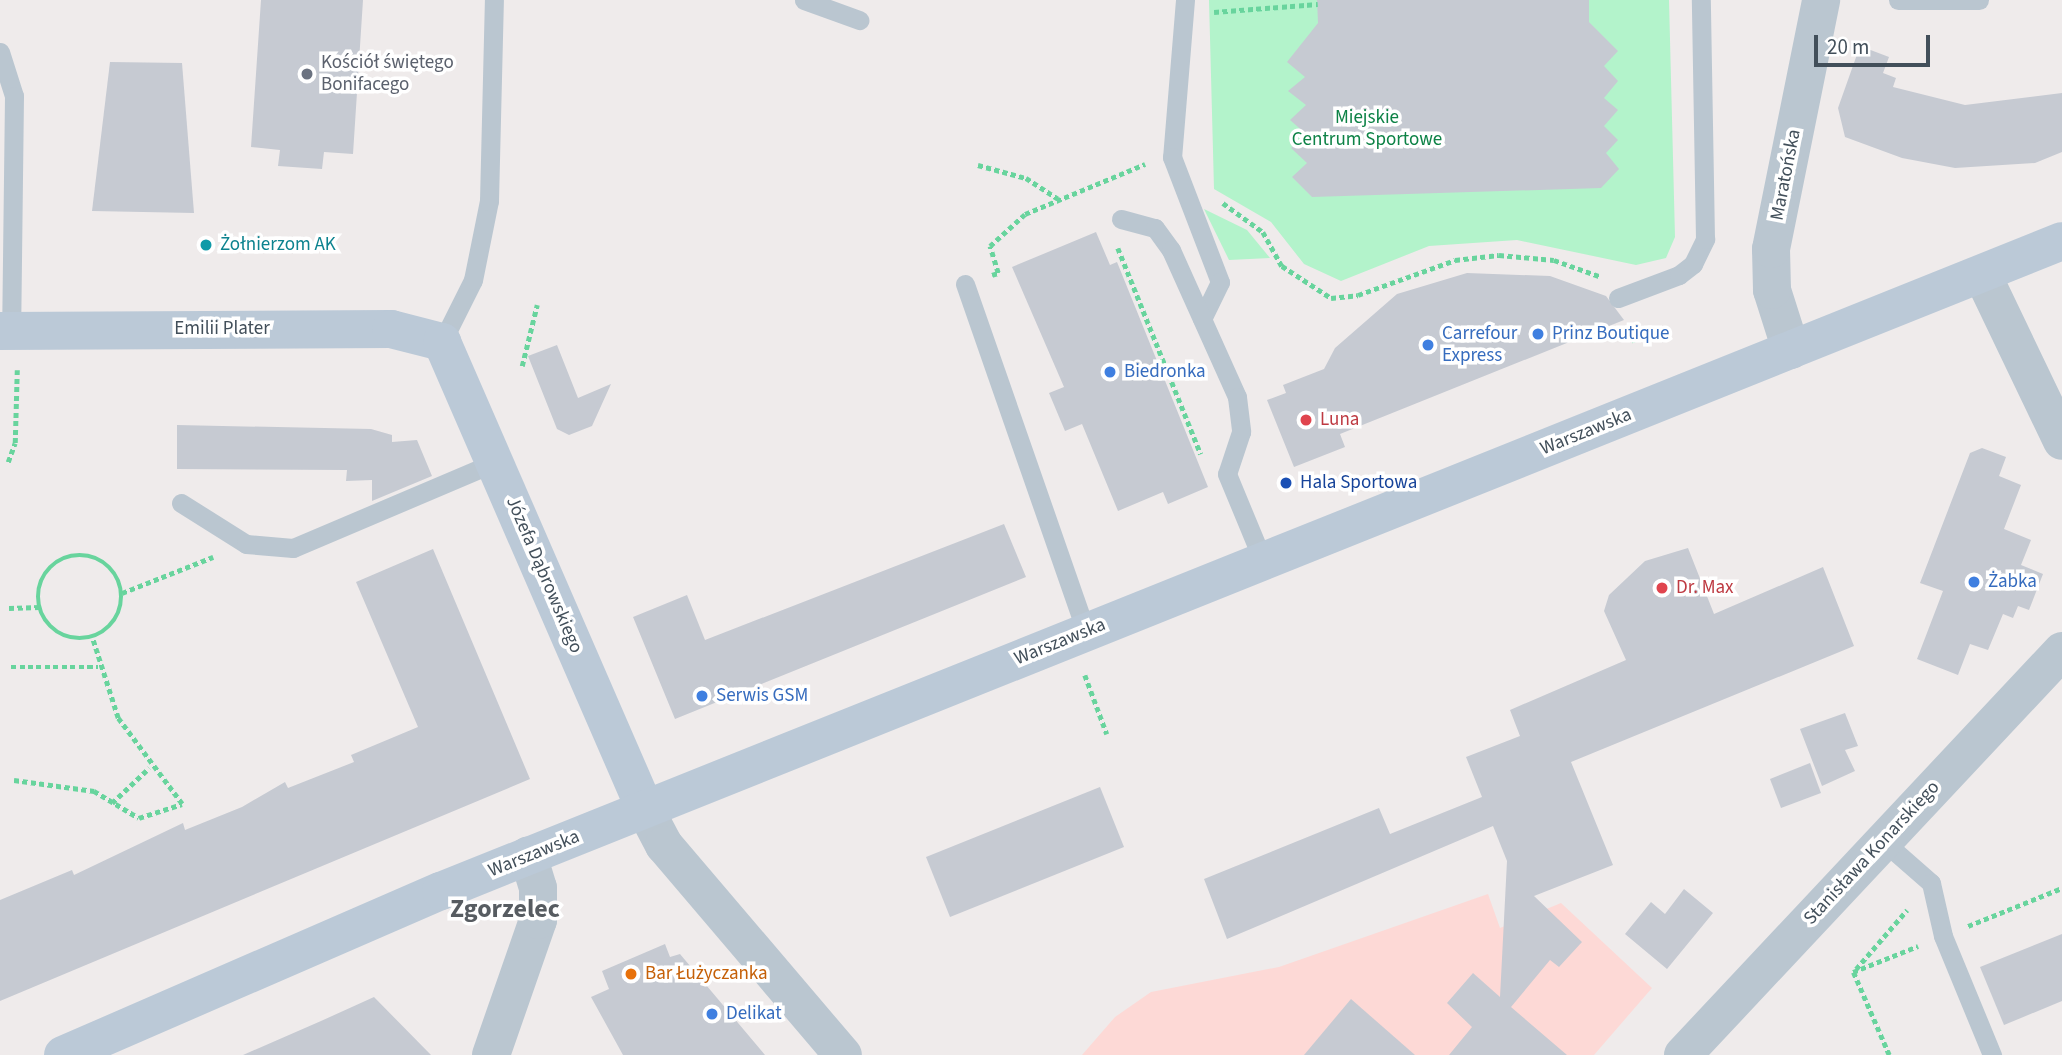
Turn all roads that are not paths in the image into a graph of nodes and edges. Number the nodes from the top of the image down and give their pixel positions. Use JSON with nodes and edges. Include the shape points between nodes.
{"nodes":[{"id":1,"x":494,"y":0,"type":"edge"},
{"id":2,"x":804,"y":0,"type":"edge"},
{"id":3,"x":1701,"y":0,"type":"edge"},
{"id":4,"x":1821,"y":0,"type":"edge"},
{"id":5,"x":1898,"y":0,"type":"edge"},
{"id":6,"x":1979,"y":0,"type":"edge"},
{"id":7,"x":1185,"y":7,"type":"edge"},
{"id":8,"x":859,"y":20,"type":"dead end"},
{"id":9,"x":0,"y":52,"type":"edge"},
{"id":10,"x":1121,"y":219,"type":"dead end"},
{"id":11,"x":6,"y":230,"type":"edge"},
{"id":12,"x":2062,"y":241,"type":"edge"},
{"id":13,"x":1982,"y":274,"type":"junction"},
{"id":14,"x":965,"y":284,"type":"road end"},
{"id":15,"x":1618,"y":298,"type":"road end"},
{"id":16,"x":1202,"y":319,"type":"junction"},
{"id":17,"x":9,"y":341,"type":"edge"},
{"id":18,"x":442,"y":342,"type":"junction"},
{"id":19,"x":1791,"y":349,"type":"junction"},
{"id":20,"x":2062,"y":441,"type":"edge"},
{"id":21,"x":496,"y":462,"type":"junction"},
{"id":22,"x":181,"y":503,"type":"dead end"},
{"id":23,"x":1263,"y":561,"type":"junction"},
{"id":24,"x":1086,"y":632,"type":"junction"},
{"id":25,"x":2057,"y":667,"type":"edge"},
{"id":26,"x":645,"y":809,"type":"junction"},
{"id":27,"x":1883,"y":841,"type":"junction"},
{"id":28,"x":528,"y":856,"type":"junction"},
{"id":29,"x":63,"y":1055,"type":"edge"},
{"id":30,"x":491,"y":1055,"type":"edge"},
{"id":31,"x":843,"y":1055,"type":"edge"},
{"id":32,"x":1682,"y":1055,"type":"edge"},
{"id":33,"x":1992,"y":1055,"type":"edge"}],
"edges":[{"from":1,"to":18,"type":"lane","via":[[489,201],[473,280]]},
{"from":2,"to":8,"type":"lane"},
{"from":3,"to":15,"type":"lane","via":[[1705,239],[1693,264],[1679,275]]},
{"from":4,"to":19,"type":"street","name":"Maratońska","via":[[1771,249],[1772,290]]},
{"from":5,"to":6,"type":"lane"},
{"from":7,"to":16,"type":"lane","via":[[1172,157],[1220,282]]},
{"from":9,"to":11,"type":"lane","via":[[14,96]]},
{"from":10,"to":16,"type":"lane","via":[[1155,228]]},
{"from":11,"to":17,"type":"lane"},
{"from":12,"to":13,"type":"main road","name":"Warszawska"},
{"from":13,"to":19,"type":"main road","name":"Warszawska"},
{"from":13,"to":20,"type":"street"},
{"from":14,"to":24,"type":"lane"},
{"from":16,"to":23,"type":"lane","via":[[1242,414],[1227,474]]},
{"from":17,"to":18,"type":"main road","name":"Emilii Plater","via":[[391,329]]},
{"from":18,"to":21,"type":"main road","name":"Józefa Dąbrowskiego"},
{"from":19,"to":23,"type":"main road","name":"Warszawska"},
{"from":21,"to":22,"type":"lane","via":[[293,548],[246,544]]},
{"from":21,"to":26,"type":"main road","name":"Józefa Dąbrowskiego"},
{"from":23,"to":24,"type":"main road","name":"Warszawska"},
{"from":24,"to":26,"type":"main road","name":"Warszawska"},
{"from":25,"to":27,"type":"street","name":"Stanisława Konarskiego"},
{"from":26,"to":28,"type":"main road","name":"Warszawska"},
{"from":26,"to":31,"type":"street","via":[[664,845]]},
{"from":27,"to":32,"type":"street","name":"Stanisława Konarskiego"},
{"from":27,"to":33,"type":"lane","via":[[1931,883],[1943,936]]},
{"from":28,"to":29,"type":"main road","name":"Warszawska"},
{"from":28,"to":30,"type":"street","via":[[538,888],[538,920]]}]}
